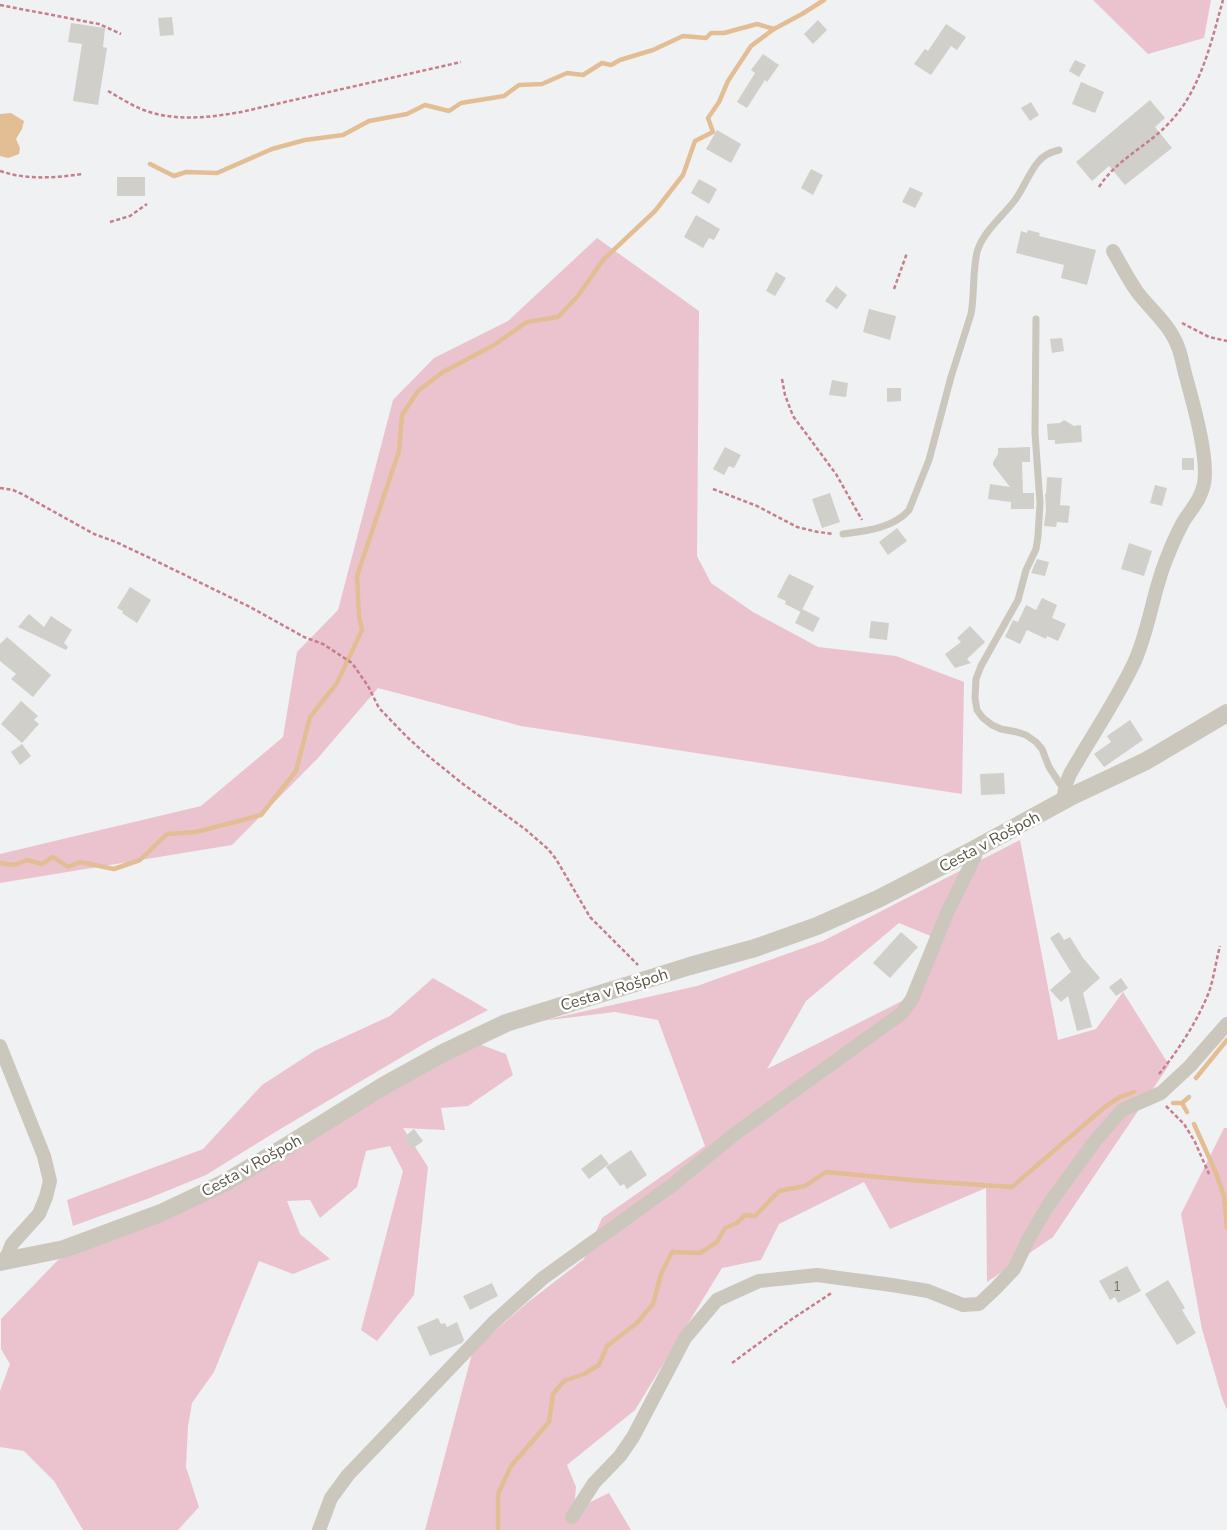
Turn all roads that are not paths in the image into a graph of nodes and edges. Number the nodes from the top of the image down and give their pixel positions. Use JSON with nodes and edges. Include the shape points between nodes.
{"nodes":[{"id":1,"x":1059,"y":150,"type":"dead end"},
{"id":2,"x":1113,"y":250,"type":"dead end"},
{"id":3,"x":1036,"y":319,"type":"dead end"},
{"id":4,"x":843,"y":534,"type":"road end"},
{"id":5,"x":1227,"y":713,"type":"edge"},
{"id":6,"x":1064,"y":797,"type":"junction"},
{"id":7,"x":973,"y":850,"type":"junction"},
{"id":8,"x":1227,"y":1024,"type":"edge"},
{"id":9,"x":0,"y":1046,"type":"edge"},
{"id":10,"x":2,"y":1261,"type":"edge"},
{"id":11,"x":572,"y":1517,"type":"dead end"},
{"id":12,"x":319,"y":1530,"type":"edge"}],
"edges":[{"from":1,"to":4,"type":"lane","via":[[1040,160],[1033,168],[1016,199],[978,250],[974,304],[929,460],[913,503],[904,516],[885,526]]},
{"from":2,"to":6,"type":"street","via":[[1138,292],[1162,319],[1178,347],[1202,449],[1204,485],[1167,556],[1134,662],[1070,774]]},
{"from":3,"to":6,"type":"lane","via":[[1035,433],[1040,512],[1036,549],[1018,600],[979,672],[975,698],[983,718],[992,725],[1026,735],[1036,742]]},
{"from":5,"to":6,"type":"street","name":"Cesta v Rošpoh","via":[[1146,761]]},
{"from":6,"to":7,"type":"street","name":"Cesta v Rošpoh"},
{"from":7,"to":10,"type":"street","name":"Cesta v Rošpoh","via":[[817,926],[506,1024],[443,1053],[226,1182],[161,1213],[64,1249]]},
{"from":7,"to":12,"type":"street","via":[[975,856],[947,913],[912,999],[902,1013],[543,1278],[493,1322],[348,1474],[331,1498]]},
{"from":8,"to":11,"type":"street","via":[[1190,1066],[1159,1094],[1122,1110],[1049,1204],[1014,1269],[979,1304],[963,1305],[928,1291],[817,1275],[758,1281],[717,1300],[685,1338],[633,1437],[594,1483]]},
{"from":9,"to":10,"type":"street","via":[[44,1156],[50,1181],[39,1214],[12,1244]]}]}
